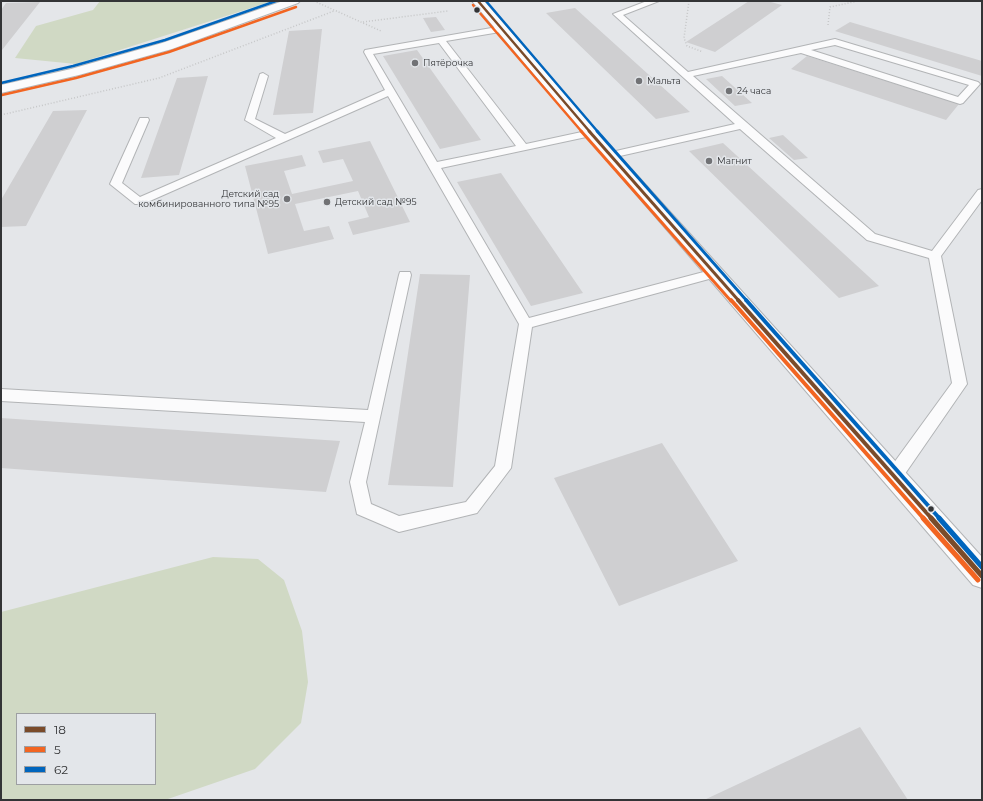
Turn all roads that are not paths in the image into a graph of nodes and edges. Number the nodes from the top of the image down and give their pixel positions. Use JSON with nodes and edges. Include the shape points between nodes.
{"nodes":[{"id":1,"x":294,"y":1,"type":"edge"},
{"id":2,"x":478,"y":1,"type":"edge"},
{"id":3,"x":654,"y":1,"type":"edge"},
{"id":4,"x":503,"y":29,"type":"junction"},
{"id":5,"x":441,"y":40,"type":"junction"},
{"id":6,"x":801,"y":50,"type":"junction"},
{"id":7,"x":686,"y":75,"type":"junction"},
{"id":8,"x":263,"y":76,"type":"dead end"},
{"id":9,"x":1,"y":89,"type":"edge"},
{"id":10,"x":391,"y":91,"type":"junction"},
{"id":11,"x":144,"y":120,"type":"dead end"},
{"id":12,"x":742,"y":125,"type":"junction"},
{"id":13,"x":591,"y":133,"type":"junction"},
{"id":14,"x":284,"y":138,"type":"junction"},
{"id":15,"x":523,"y":148,"type":"junction"},
{"id":16,"x":611,"y":155,"type":"junction"},
{"id":17,"x":434,"y":166,"type":"junction"},
{"id":18,"x":982,"y":192,"type":"edge"},
{"id":19,"x":935,"y":256,"type":"junction"},
{"id":20,"x":715,"y":273,"type":"junction"},
{"id":21,"x":405,"y":276,"type":"dead end"},
{"id":22,"x":526,"y":324,"type":"junction"},
{"id":23,"x":1,"y":395,"type":"edge"},
{"id":24,"x":374,"y":416,"type":"junction"},
{"id":25,"x":894,"y":476,"type":"junction"},
{"id":26,"x":982,"y":576,"type":"edge"}],
"edges":[{"from":1,"to":9,"type":"street","via":[[167,46]]},
{"from":2,"to":4,"type":"street"},
{"from":3,"to":7,"type":"lane","via":[[617,14]]},
{"from":4,"to":5,"type":"lane"},
{"from":4,"to":13,"type":"street"},
{"from":5,"to":10,"type":"lane","via":[[368,52]]},
{"from":5,"to":15,"type":"lane"},
{"from":6,"to":6,"type":"lane","via":[[960,101],[975,84],[835,42]]},
{"from":6,"to":7,"type":"lane"},
{"from":7,"to":12,"type":"lane"},
{"from":8,"to":14,"type":"lane","via":[[250,120]]},
{"from":10,"to":14,"type":"lane"},
{"from":10,"to":17,"type":"lane"},
{"from":11,"to":14,"type":"lane","via":[[116,184],[139,202]]},
{"from":12,"to":16,"type":"lane"},
{"from":12,"to":19,"type":"lane","via":[[871,237]]},
{"from":13,"to":15,"type":"lane"},
{"from":13,"to":16,"type":"street"},
{"from":15,"to":17,"type":"lane"},
{"from":16,"to":20,"type":"street"},
{"from":17,"to":22,"type":"lane"},
{"from":18,"to":19,"type":"lane"},
{"from":19,"to":25,"type":"lane","via":[[960,384]]},
{"from":20,"to":22,"type":"lane"},
{"from":20,"to":25,"type":"street"},
{"from":21,"to":24,"type":"lane"},
{"from":22,"to":24,"type":"lane","via":[[503,468],[471,508],[399,524],[363,509],[358,482]]},
{"from":23,"to":24,"type":"lane"},
{"from":25,"to":26,"type":"street"}]}
